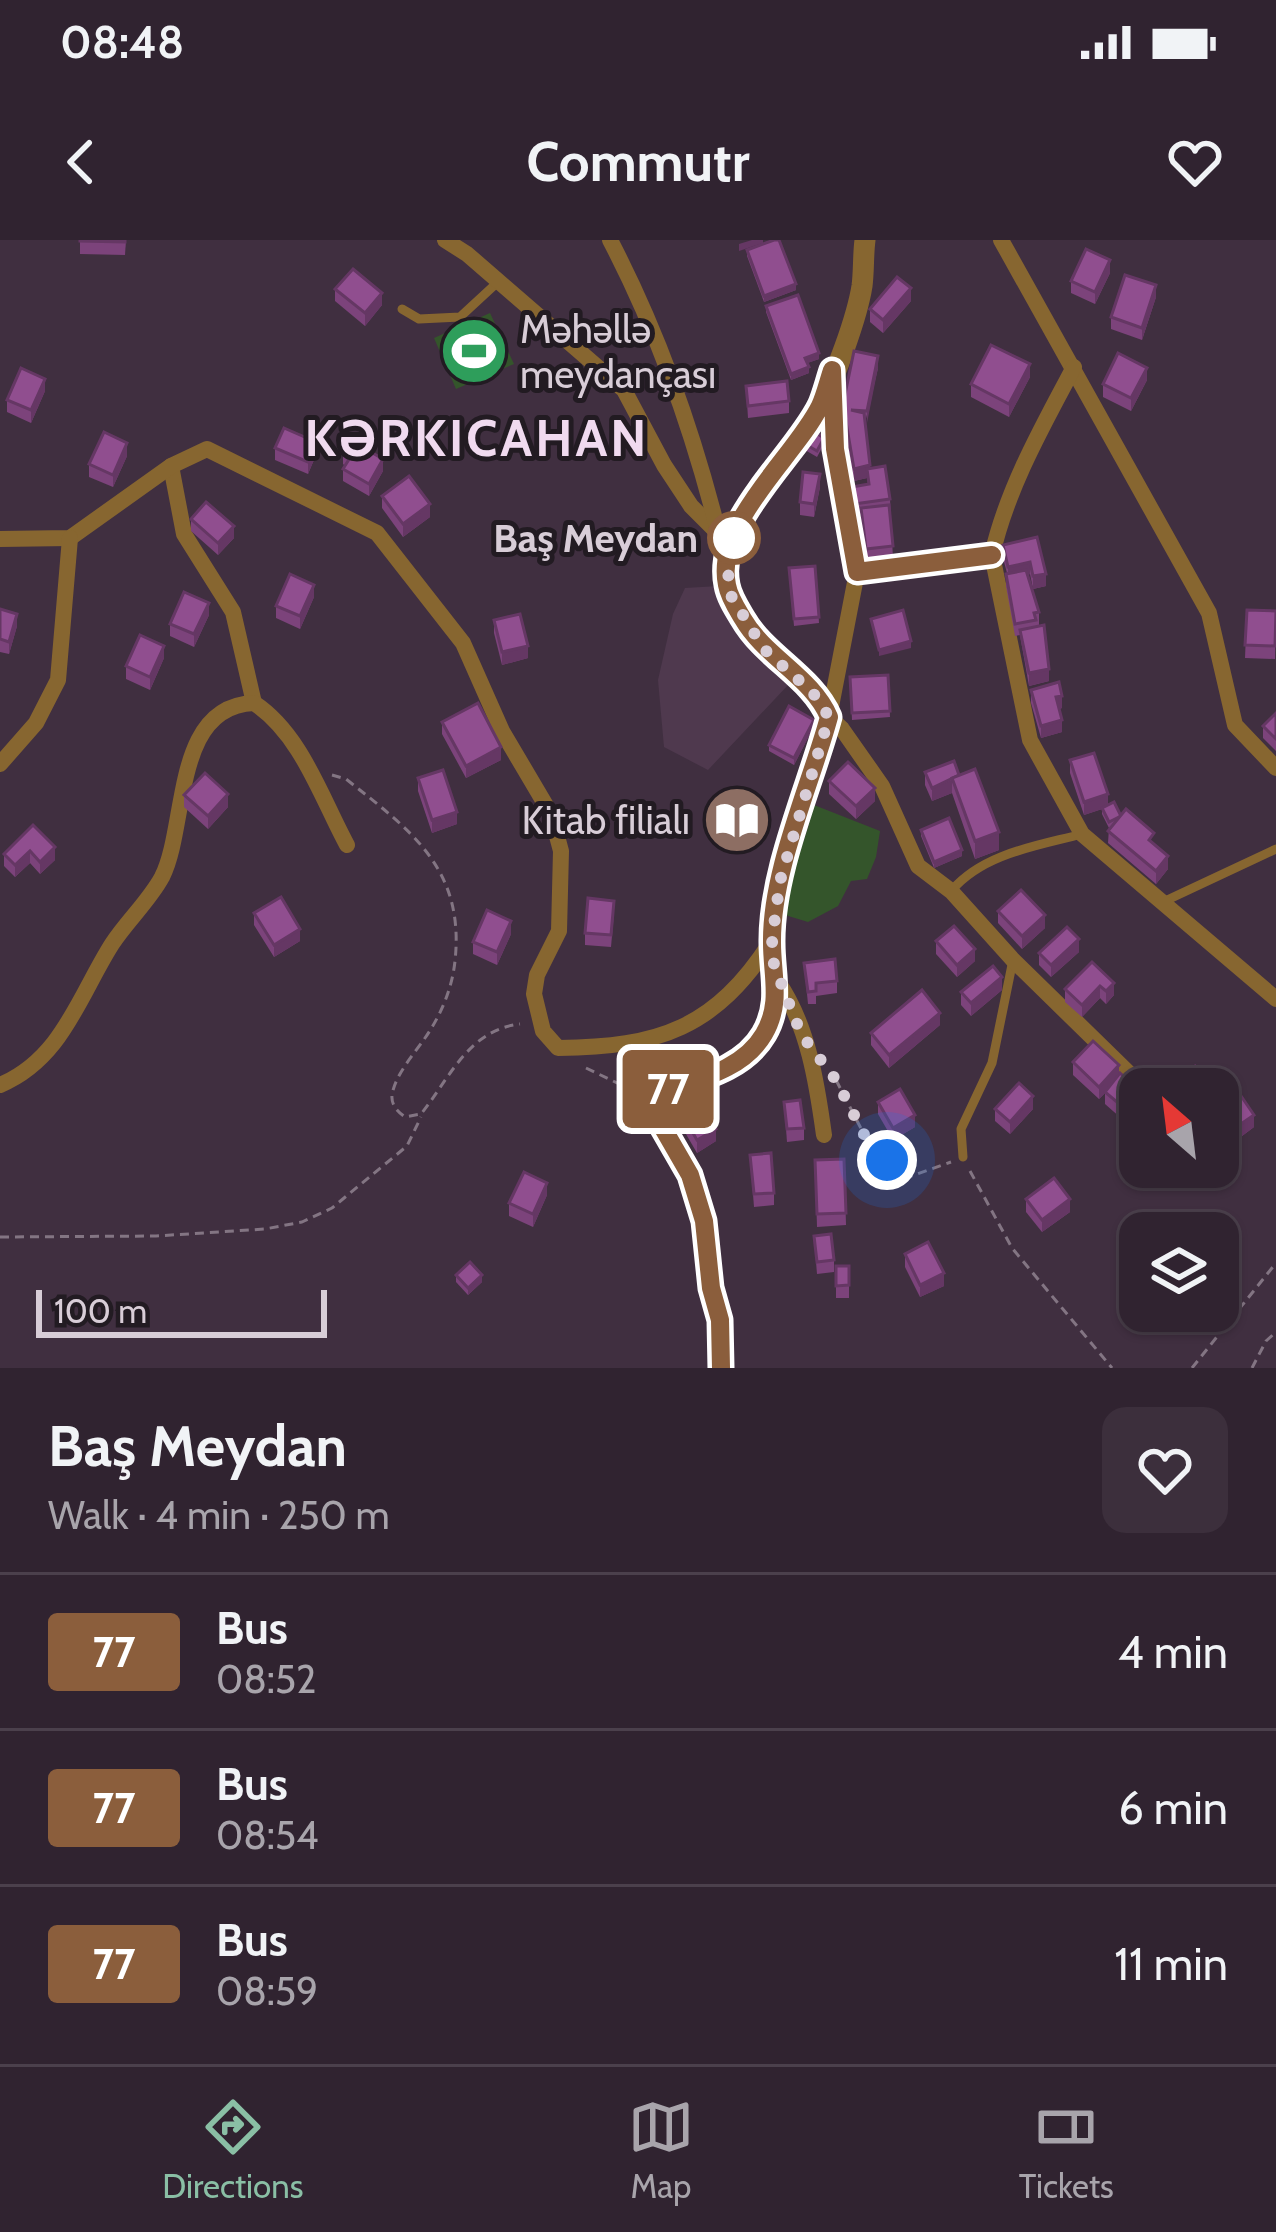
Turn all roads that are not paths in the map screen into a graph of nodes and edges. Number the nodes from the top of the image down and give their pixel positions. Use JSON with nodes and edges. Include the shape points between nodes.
{"nodes":[{"id":1,"x":446,"y":240,"type":"edge"},
{"id":2,"x":610,"y":240,"type":"edge"},
{"id":3,"x":1001,"y":240,"type":"edge"},
{"id":4,"x":864,"y":243,"type":"edge"},
{"id":5,"x":499,"y":281,"type":"junction"},
{"id":6,"x":402,"y":309,"type":"dead end"},
{"id":7,"x":1074,"y":368,"type":"junction"},
{"id":8,"x":832,"y":370,"type":"junction"},
{"id":9,"x":171,"y":466,"type":"junction"},
{"id":10,"x":719,"y":534,"type":"junction"},
{"id":11,"x":70,"y":538,"type":"junction"},
{"id":12,"x":0,"y":539,"type":"edge"},
{"id":13,"x":992,"y":555,"type":"junction"},
{"id":14,"x":727,"y":559,"type":"junction"},
{"id":15,"x":857,"y":572,"type":"junction"},
{"id":16,"x":254,"y":703,"type":"junction"},
{"id":17,"x":829,"y":717,"type":"junction"},
{"id":18,"x":0,"y":764,"type":"edge"},
{"id":19,"x":1276,"y":768,"type":"edge"},
{"id":20,"x":1082,"y":834,"type":"junction"},
{"id":21,"x":347,"y":845,"type":"dead end"},
{"id":22,"x":1276,"y":849,"type":"edge"},
{"id":23,"x":951,"y":891,"type":"junction"},
{"id":24,"x":1165,"y":901,"type":"junction"},
{"id":25,"x":772,"y":940,"type":"junction"},
{"id":26,"x":1013,"y":960,"type":"junction"},
{"id":27,"x":778,"y":982,"type":"junction"},
{"id":28,"x":1276,"y":999,"type":"edge"},
{"id":29,"x":1124,"y":1068,"type":"edge"},
{"id":30,"x":0,"y":1085,"type":"edge"},
{"id":31,"x":824,"y":1135,"type":"dead end"},
{"id":32,"x":963,"y":1157,"type":"road end"},
{"id":33,"x":721,"y":1368,"type":"edge"}],
"edges":[{"from":1,"to":5,"type":"street"},
{"from":2,"to":10,"type":"street","via":[[693,442]]},
{"from":3,"to":7,"type":"street"},
{"from":4,"to":8,"type":"street","via":[[854,317]]},
{"from":5,"to":6,"type":"lane","via":[[460,317],[419,319]]},
{"from":5,"to":10,"type":"street","via":[[624,390],[664,465]]},
{"from":7,"to":13,"type":"street","via":[[1038,434]]},
{"from":7,"to":19,"type":"street","via":[[1209,613],[1235,725]]},
{"from":8,"to":14,"type":"street","via":[[819,408],[739,526]]},
{"from":8,"to":15,"type":"street","via":[[835,449]]},
{"from":9,"to":11,"type":"street"},
{"from":9,"to":16,"type":"street","via":[[184,534],[233,611]]},
{"from":9,"to":25,"type":"street","via":[[207,449],[377,532],[463,643],[551,814],[561,851],[559,931],[534,994],[543,1031],[558,1048],[658,1039],[687,1026],[753,969]]},
{"from":10,"to":14,"type":"street"},
{"from":11,"to":12,"type":"street"},
{"from":11,"to":18,"type":"street","via":[[58,680],[36,723]]},
{"from":13,"to":15,"type":"lane"},
{"from":13,"to":20,"type":"street","via":[[1030,740]]},
{"from":14,"to":17,"type":"street","via":[[726,582],[746,624]]},
{"from":15,"to":17,"type":"street"},
{"from":16,"to":21,"type":"street","via":[[284,730]]},
{"from":16,"to":30,"type":"street","via":[[205,728],[161,878],[63,1033],[20,1077]]},
{"from":17,"to":23,"type":"street","via":[[882,786],[918,866]]},
{"from":17,"to":25,"type":"street","via":[[780,880]]},
{"from":20,"to":23,"type":"lane","via":[[995,858]]},
{"from":20,"to":24,"type":"street"},
{"from":22,"to":24,"type":"lane"},
{"from":23,"to":26,"type":"street"},
{"from":24,"to":28,"type":"street"},
{"from":25,"to":27,"type":"street"},
{"from":26,"to":29,"type":"street"},
{"from":26,"to":32,"type":"lane","via":[[992,1063],[961,1129]]},
{"from":27,"to":31,"type":"street","via":[[814,1074]]},
{"from":27,"to":33,"type":"street","via":[[773,1016],[750,1052],[655,1099],[704,1221]]}]}
